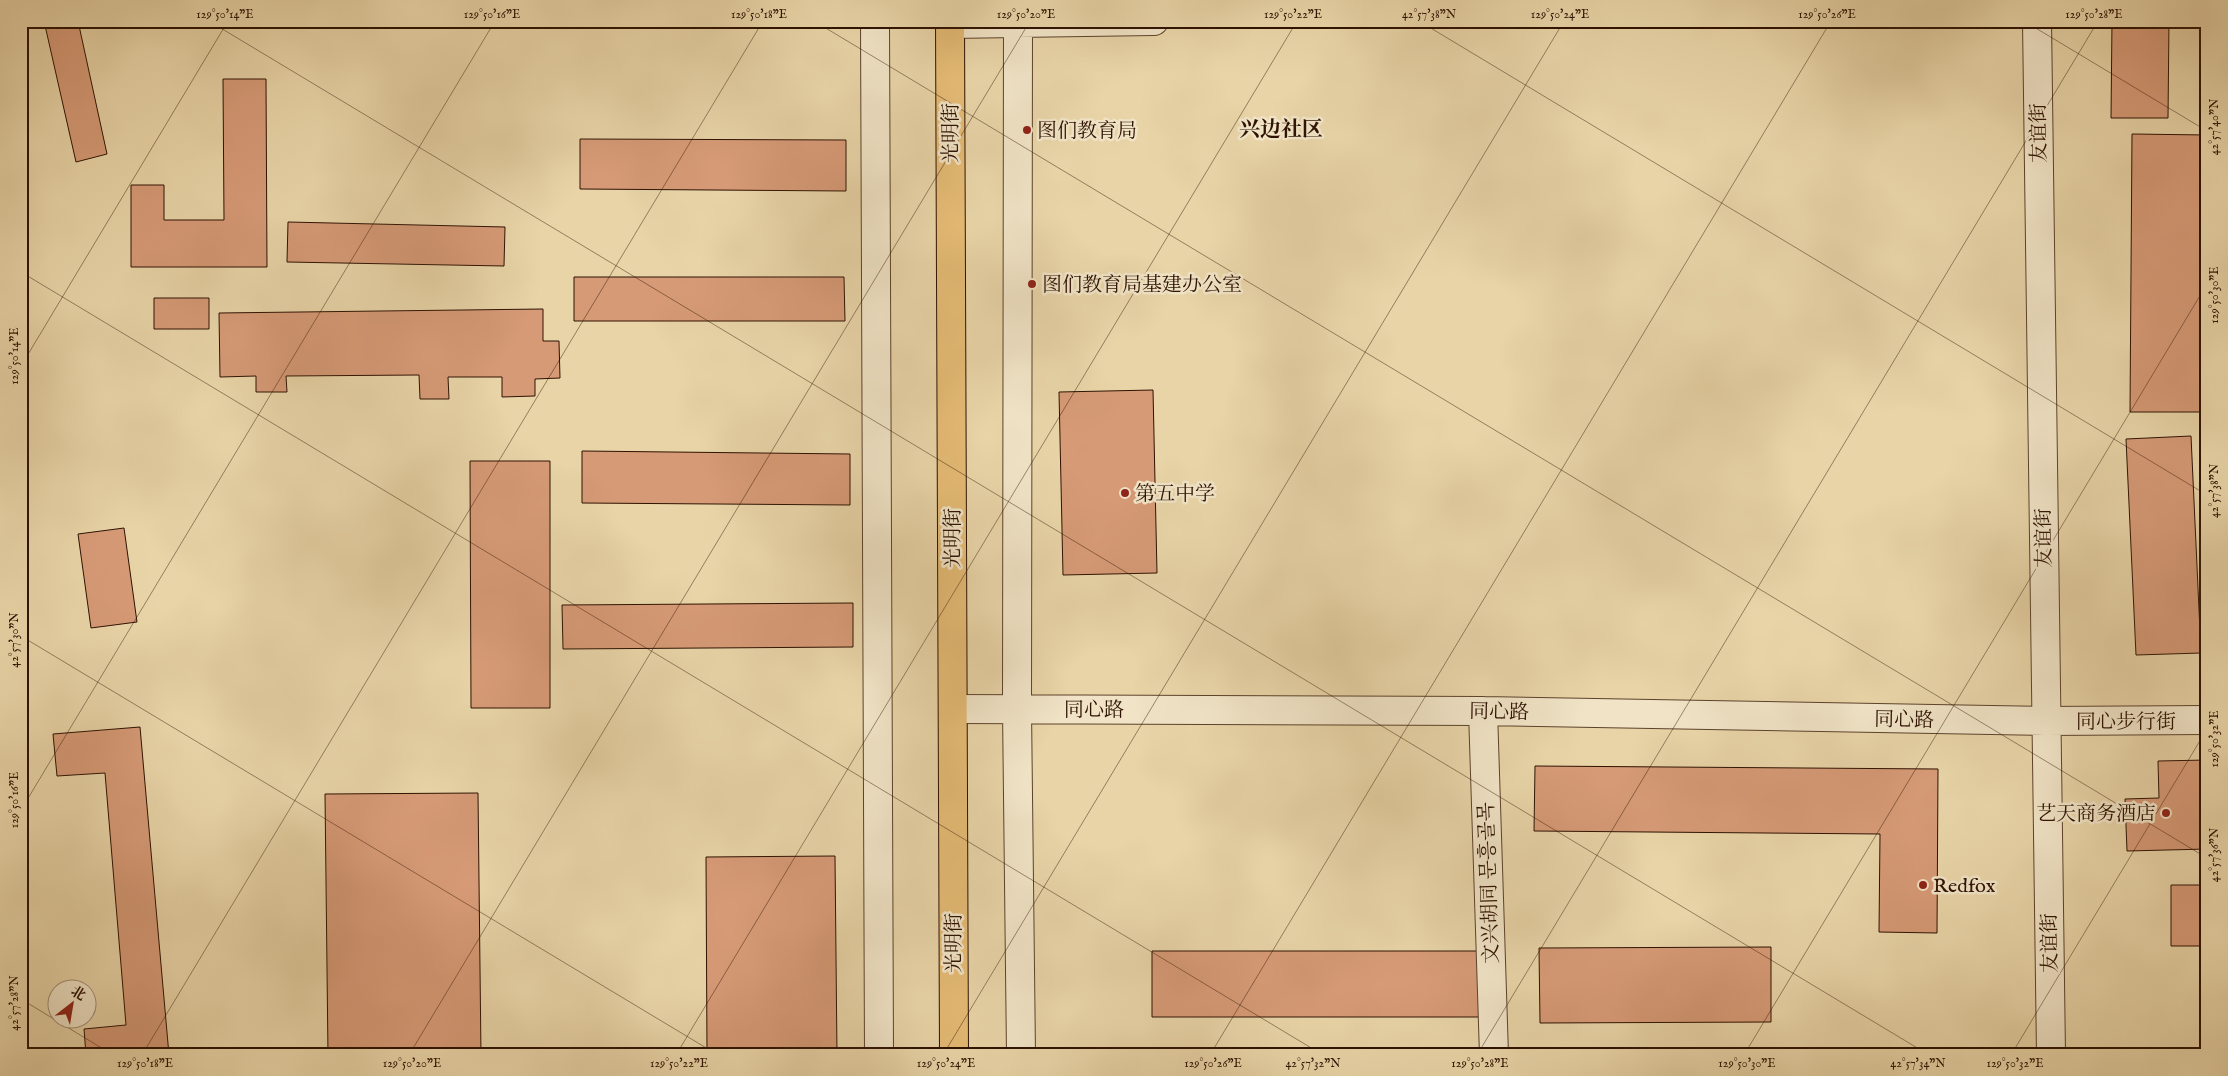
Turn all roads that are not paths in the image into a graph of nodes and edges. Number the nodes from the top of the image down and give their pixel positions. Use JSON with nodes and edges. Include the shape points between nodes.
{"nodes":[{"id":1,"x":875,"y":21,"type":"edge"},
{"id":2,"x":1154,"y":21,"type":"edge"},
{"id":3,"x":2037,"y":21,"type":"edge"},
{"id":4,"x":1018,"y":22,"type":"edge"},
{"id":5,"x":950,"y":23,"type":"edge"},
{"id":6,"x":952,"y":709,"type":"junction"},
{"id":7,"x":1017,"y":709,"type":"junction"},
{"id":8,"x":1483,"y":711,"type":"junction"},
{"id":9,"x":2207,"y":720,"type":"edge"},
{"id":10,"x":2045,"y":721,"type":"junction"},
{"id":11,"x":879,"y":1055,"type":"edge"},
{"id":12,"x":954,"y":1055,"type":"edge"},
{"id":13,"x":1021,"y":1055,"type":"edge"},
{"id":14,"x":1494,"y":1055,"type":"edge"},
{"id":15,"x":2051,"y":1055,"type":"edge"}],
"edges":[{"from":1,"to":11,"type":"street"},
{"from":2,"to":4,"type":"street"},
{"from":3,"to":10,"type":"street","name":"友谊街"},
{"from":4,"to":5,"type":"street"},
{"from":4,"to":7,"type":"street"},
{"from":5,"to":6,"type":"main road","name":"光明街"},
{"from":6,"to":7,"type":"street","name":"同心路"},
{"from":6,"to":12,"type":"main road","name":"光明街"},
{"from":7,"to":8,"type":"street","name":"同心路"},
{"from":7,"to":13,"type":"street"},
{"from":8,"to":10,"type":"street","name":"同心路"},
{"from":8,"to":14,"type":"street","name":"文兴胡同 문흥골목"},
{"from":9,"to":10,"type":"street","name":"同心步行街"},
{"from":10,"to":15,"type":"street","name":"友谊街"}]}
